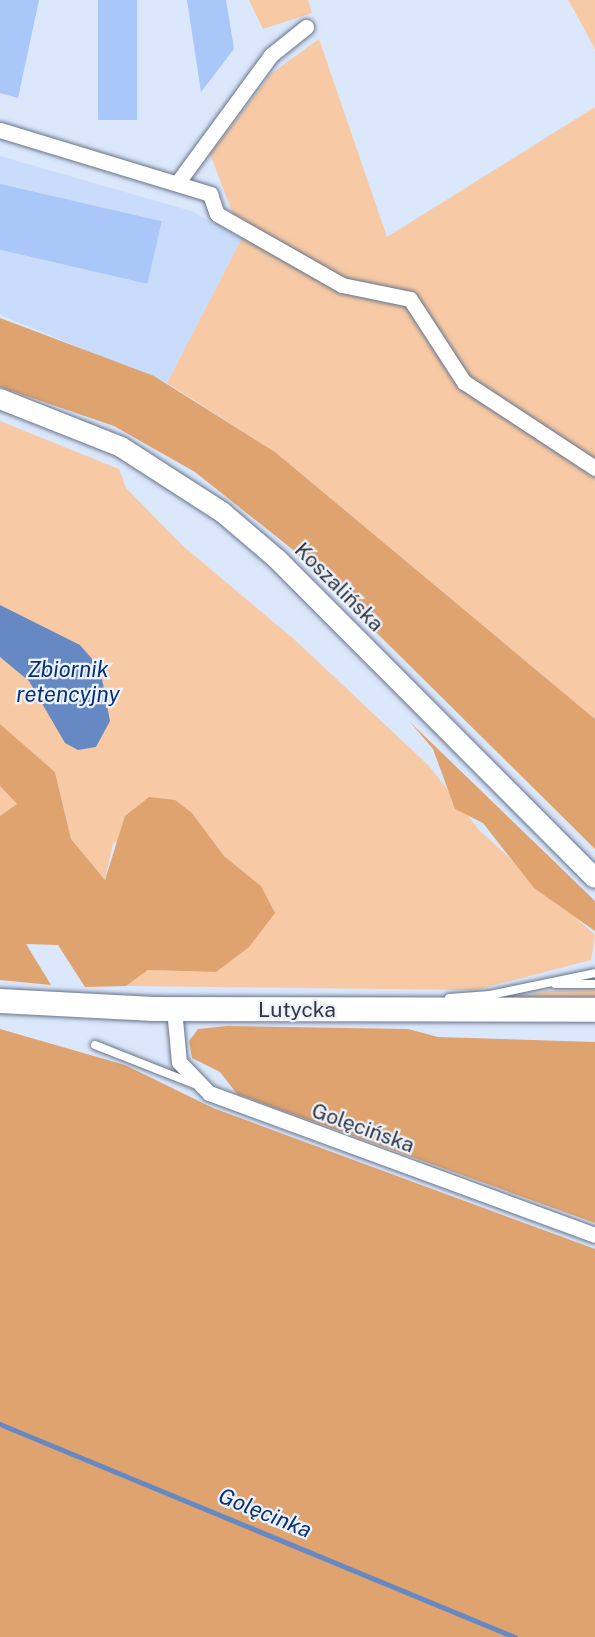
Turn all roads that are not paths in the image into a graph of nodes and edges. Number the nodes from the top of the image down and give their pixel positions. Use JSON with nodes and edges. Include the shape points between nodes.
{"nodes":[{"id":1,"x":306,"y":27,"type":"dead end"},
{"id":2,"x":0,"y":130,"type":"edge"},
{"id":3,"x":178,"y":182,"type":"junction"},
{"id":4,"x":0,"y":399,"type":"edge"},
{"id":5,"x":595,"y":468,"type":"edge"},
{"id":6,"x":595,"y":878,"type":"edge"},
{"id":7,"x":595,"y":974,"type":"edge"},
{"id":8,"x":595,"y":984,"type":"edge"},
{"id":9,"x":533,"y":986,"type":"junction"},
{"id":10,"x":0,"y":1001,"type":"edge"},
{"id":11,"x":174,"y":1009,"type":"junction"},
{"id":12,"x":255,"y":1010,"type":"junction"},
{"id":13,"x":595,"y":1010,"type":"edge"},
{"id":14,"x":95,"y":1045,"type":"dead end"},
{"id":15,"x":197,"y":1086,"type":"junction"},
{"id":16,"x":595,"y":1235,"type":"edge"}],
"edges":[{"from":1,"to":3,"type":"street","via":[[271,55]]},
{"from":2,"to":3,"type":"street"},
{"from":3,"to":5,"type":"street","via":[[210,194],[217,214],[342,285],[410,299],[464,382]]},
{"from":4,"to":6,"type":"street","name":"Koszalińska","via":[[121,447],[231,519]]},
{"from":7,"to":9,"type":"lane"},
{"from":8,"to":9,"type":"lane"},
{"from":9,"to":12,"type":"lane","via":[[454,998],[310,999]]},
{"from":10,"to":11,"type":"main road","name":"Lutycka"},
{"from":11,"to":12,"type":"main road","name":"Lutycka"},
{"from":11,"to":15,"type":"street","via":[[179,1062]]},
{"from":12,"to":13,"type":"main road","name":"Lutycka"},
{"from":14,"to":15,"type":"lane"},
{"from":15,"to":16,"type":"street","name":"Golęcińska"}]}
